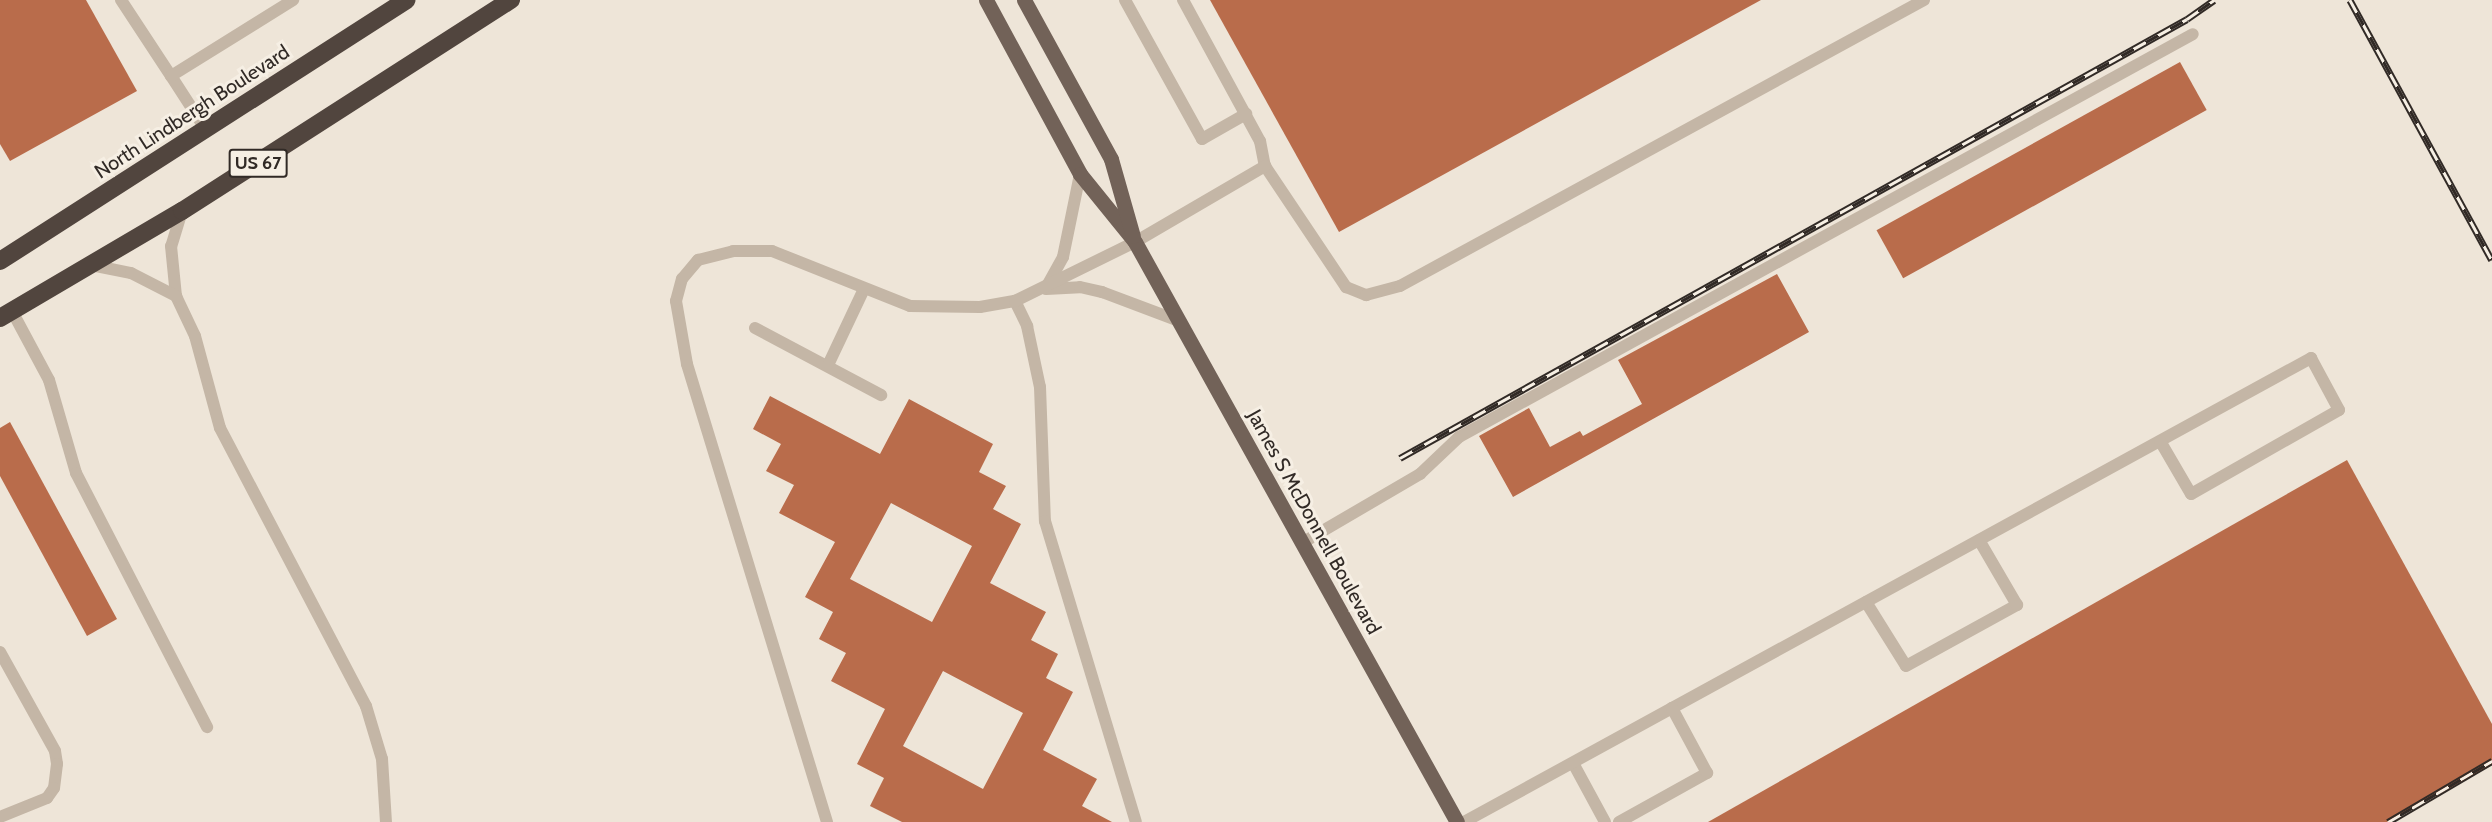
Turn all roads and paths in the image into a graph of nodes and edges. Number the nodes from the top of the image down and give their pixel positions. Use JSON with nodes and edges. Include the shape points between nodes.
{"nodes":[{"id":1,"x":121,"y":0,"type":"edge"},
{"id":2,"x":292,"y":0,"type":"edge"},
{"id":3,"x":511,"y":0,"type":"edge"},
{"id":4,"x":986,"y":0,"type":"edge"},
{"id":5,"x":1024,"y":0,"type":"edge"},
{"id":6,"x":1125,"y":0,"type":"edge"},
{"id":7,"x":1183,"y":0,"type":"edge"},
{"id":8,"x":1924,"y":0,"type":"edge"},
{"id":9,"x":395,"y":3,"type":"edge"},
{"id":10,"x":2193,"y":34,"type":"dead end"},
{"id":11,"x":171,"y":76,"type":"junction"},
{"id":12,"x":1245,"y":114,"type":"junction"},
{"id":13,"x":206,"y":130,"type":"junction"},
{"id":14,"x":1265,"y":166,"type":"junction"},
{"id":15,"x":1080,"y":174,"type":"junction"},
{"id":16,"x":182,"y":211,"type":"junction"},
{"id":17,"x":1135,"y":242,"type":"junction"},
{"id":18,"x":2,"y":256,"type":"edge"},
{"id":19,"x":91,"y":266,"type":"junction"},
{"id":20,"x":864,"y":289,"type":"junction"},
{"id":21,"x":1045,"y":290,"type":"junction"},
{"id":22,"x":176,"y":296,"type":"junction"},
{"id":23,"x":1015,"y":301,"type":"junction"},
{"id":24,"x":6,"y":314,"type":"edge"},
{"id":25,"x":1179,"y":321,"type":"junction"},
{"id":26,"x":755,"y":328,"type":"dead end"},
{"id":27,"x":829,"y":363,"type":"junction"},
{"id":28,"x":881,"y":395,"type":"dead end"},
{"id":29,"x":2160,"y":441,"type":"junction"},
{"id":30,"x":1979,"y":540,"type":"junction"},
{"id":31,"x":1302,"y":543,"type":"junction"},
{"id":32,"x":1866,"y":602,"type":"junction"},
{"id":33,"x":0,"y":652,"type":"edge"},
{"id":34,"x":1672,"y":708,"type":"junction"},
{"id":35,"x":207,"y":727,"type":"dead end"},
{"id":36,"x":1573,"y":763,"type":"junction"},
{"id":37,"x":0,"y":817,"type":"edge"},
{"id":38,"x":386,"y":822,"type":"edge"},
{"id":39,"x":827,"y":822,"type":"edge"},
{"id":40,"x":1136,"y":822,"type":"edge"},
{"id":41,"x":1457,"y":822,"type":"edge"},
{"id":42,"x":1464,"y":822,"type":"edge"},
{"id":43,"x":1605,"y":822,"type":"edge"},
{"id":44,"x":1619,"y":822,"type":"edge"}],
"edges":[{"from":1,"to":11,"type":"lane"},
{"from":2,"to":11,"type":"lane"},
{"from":3,"to":16,"type":"highway","number":"US 67"},
{"from":4,"to":15,"type":"main road","name":"James S McDonnell Boulevard"},
{"from":5,"to":17,"type":"main road","name":"James S McDonnell Boulevard","via":[[1111,159]]},
{"from":6,"to":12,"type":"lane","via":[[1202,139]]},
{"from":7,"to":12,"type":"lane"},
{"from":8,"to":14,"type":"lane","via":[[1400,286],[1366,295],[1346,287]]},
{"from":9,"to":13,"type":"highway","name":"North Lindbergh Boulevard","number":"US 67"},
{"from":10,"to":31,"type":"lane","via":[[1459,437],[1420,474]]},
{"from":11,"to":13,"type":"lane"},
{"from":12,"to":14,"type":"lane","via":[[1260,141]]},
{"from":13,"to":18,"type":"highway","name":"North Lindbergh Boulevard","number":"US 67"},
{"from":14,"to":17,"type":"lane"},
{"from":15,"to":17,"type":"main road","name":"James S McDonnell Boulevard"},
{"from":15,"to":21,"type":"lane","via":[[1064,257]]},
{"from":16,"to":19,"type":"highway","number":"US 67"},
{"from":16,"to":22,"type":"lane","via":[[171,246]]},
{"from":17,"to":21,"type":"lane"},
{"from":17,"to":25,"type":"main road","name":"James S McDonnell Boulevard"},
{"from":19,"to":22,"type":"lane","via":[[131,273]]},
{"from":19,"to":24,"type":"highway","number":"US 67"},
{"from":20,"to":23,"type":"lane","via":[[910,306],[934,309]]},
{"from":20,"to":27,"type":"lane"},
{"from":20,"to":39,"type":"lane","via":[[809,262],[772,251],[733,251],[698,260],[682,279],[676,301],[687,364]]},
{"from":21,"to":23,"type":"lane"},
{"from":21,"to":25,"type":"lane","via":[[1080,287],[1102,292]]},
{"from":22,"to":38,"type":"lane","via":[[195,336],[220,428],[366,706],[382,759]]},
{"from":23,"to":40,"type":"lane","via":[[1027,326],[1040,387],[1045,521]]},
{"from":24,"to":35,"type":"lane","via":[[49,380],[76,473]]},
{"from":25,"to":31,"type":"main road","name":"James S McDonnell Boulevard"},
{"from":26,"to":27,"type":"lane"},
{"from":27,"to":28,"type":"lane"},
{"from":29,"to":29,"type":"lane","via":[[2311,358],[2339,410],[2192,494]]},
{"from":29,"to":30,"type":"lane"},
{"from":30,"to":32,"type":"lane"},
{"from":30,"to":32,"type":"lane","via":[[2017,605],[2007,611],[1906,666]]},
{"from":31,"to":41,"type":"main road","name":"James S McDonnell Boulevard"},
{"from":32,"to":34,"type":"lane"},
{"from":33,"to":37,"type":"lane","via":[[54,751],[57,764],[54,788],[47,798]]},
{"from":34,"to":36,"type":"lane"},
{"from":34,"to":44,"type":"lane","via":[[1707,774]]},
{"from":36,"to":42,"type":"lane"},
{"from":36,"to":43,"type":"lane"}]}
